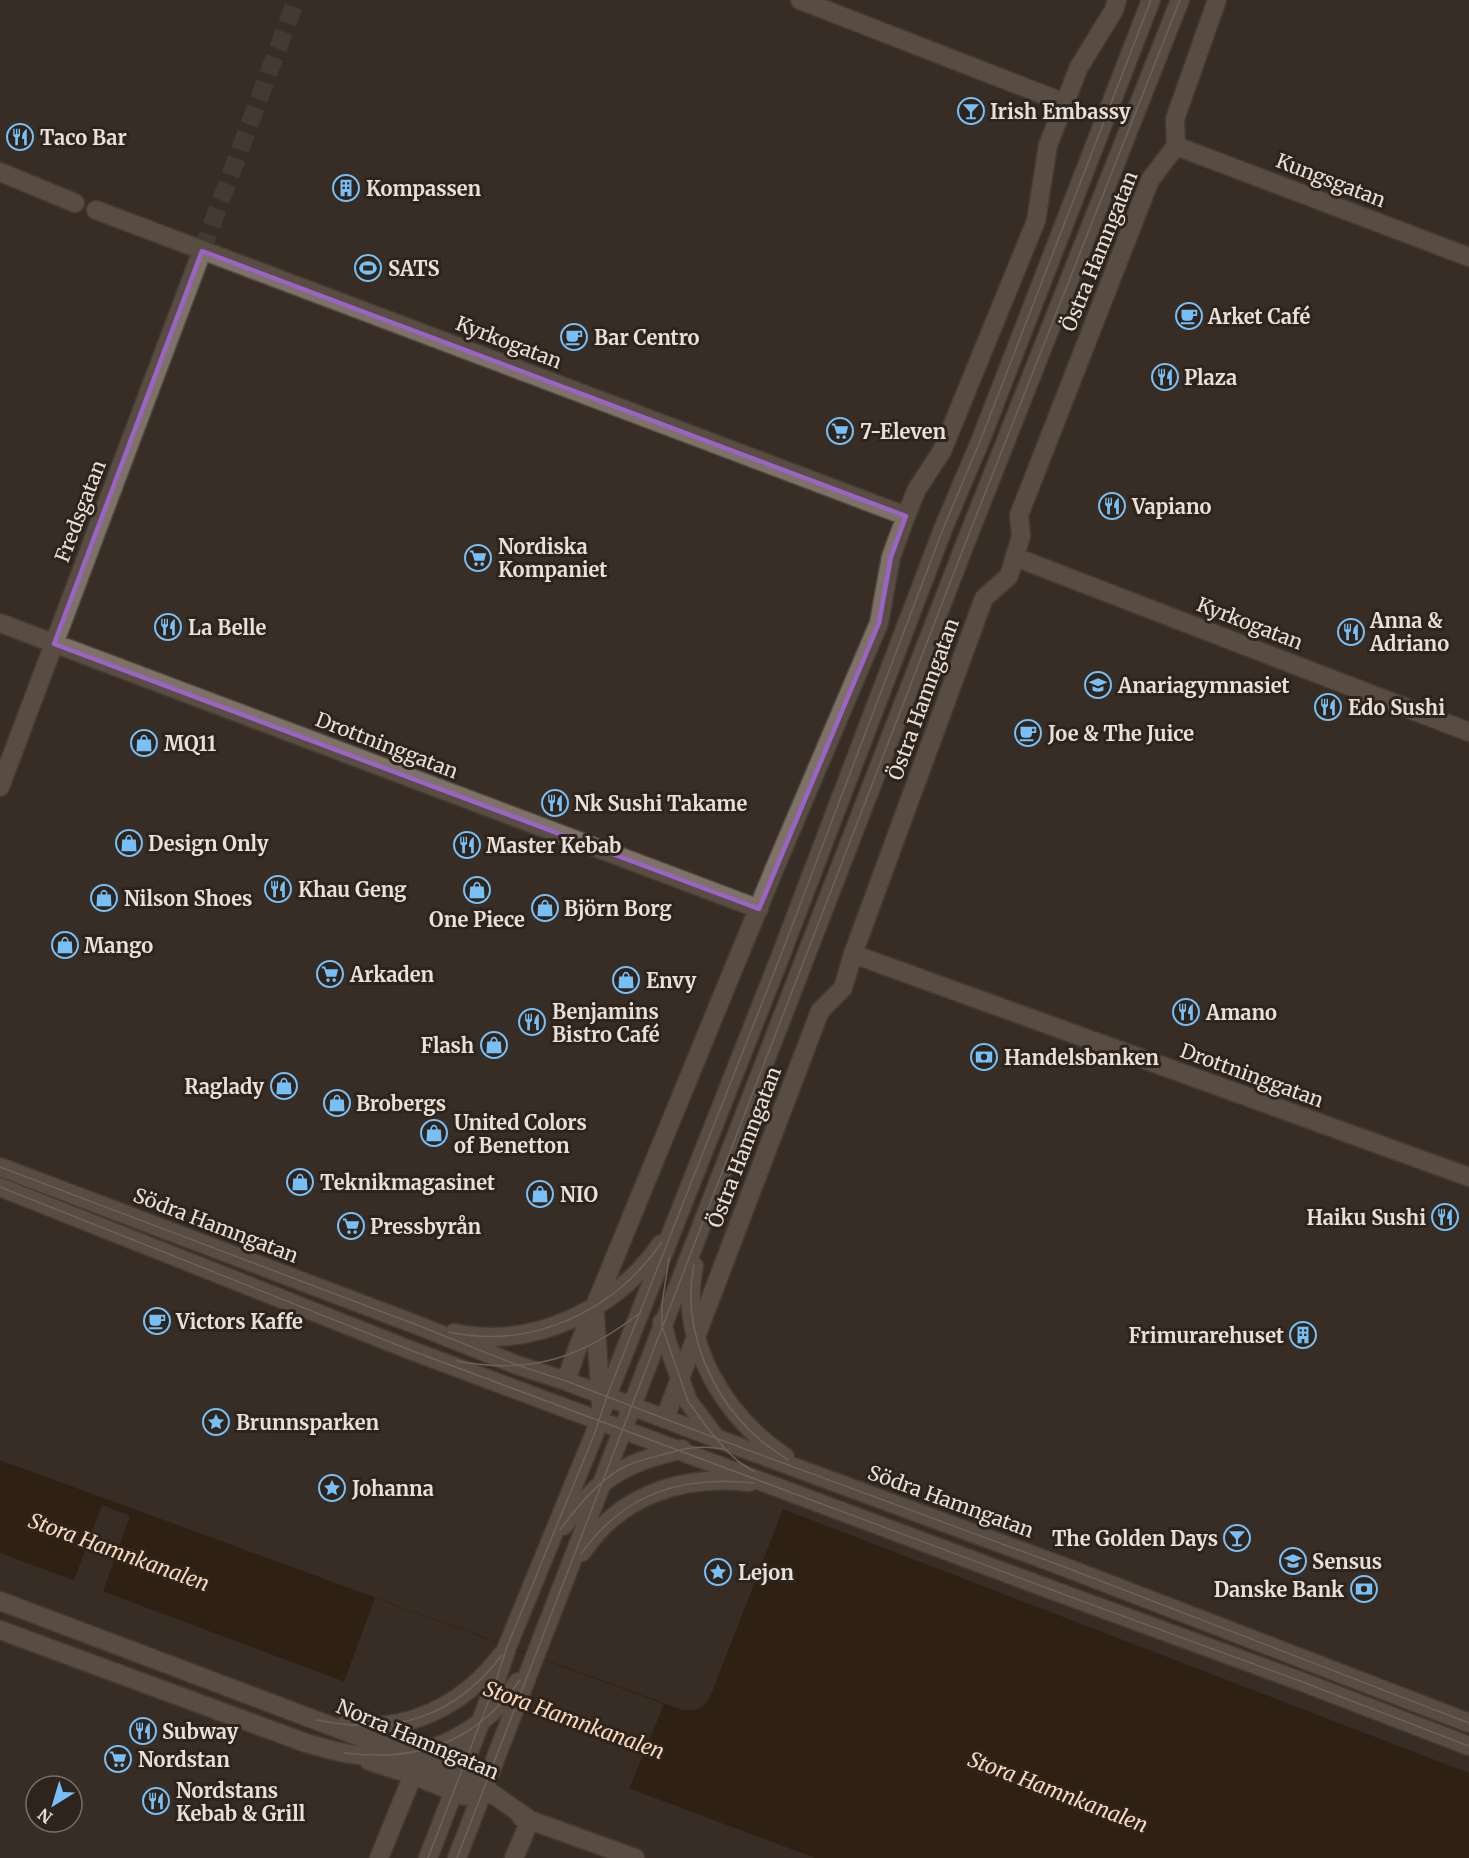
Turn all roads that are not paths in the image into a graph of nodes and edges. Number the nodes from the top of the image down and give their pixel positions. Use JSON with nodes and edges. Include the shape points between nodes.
{"nodes":[{"id":1,"x":800,"y":0,"type":"edge"},
{"id":2,"x":1118,"y":0,"type":"edge"},
{"id":3,"x":1151,"y":0,"type":"edge"},
{"id":4,"x":1180,"y":0,"type":"edge"},
{"id":5,"x":1217,"y":0,"type":"edge"},
{"id":6,"x":1065,"y":103,"type":"junction"},
{"id":7,"x":1176,"y":146,"type":"junction"},
{"id":8,"x":0,"y":172,"type":"edge"},
{"id":9,"x":75,"y":202,"type":"dead end"},
{"id":10,"x":96,"y":210,"type":"dead end"},
{"id":11,"x":201,"y":250,"type":"junction"},
{"id":12,"x":1469,"y":257,"type":"edge"},
{"id":13,"x":906,"y":516,"type":"junction"},
{"id":14,"x":1016,"y":556,"type":"junction"},
{"id":15,"x":0,"y":623,"type":"edge"},
{"id":16,"x":54,"y":644,"type":"junction"},
{"id":17,"x":1469,"y":732,"type":"edge"},
{"id":18,"x":0,"y":787,"type":"edge"},
{"id":19,"x":759,"y":909,"type":"junction"},
{"id":20,"x":853,"y":954,"type":"junction"},
{"id":21,"x":0,"y":1167,"type":"edge"},
{"id":22,"x":1469,"y":1177,"type":"edge"},
{"id":23,"x":0,"y":1187,"type":"edge"},
{"id":24,"x":681,"y":1207,"type":"junction"},
{"id":25,"x":703,"y":1225,"type":"junction"},
{"id":26,"x":595,"y":1308,"type":"junction"},
{"id":27,"x":417,"y":1324,"type":"junction"},
{"id":28,"x":663,"y":1326,"type":"junction"},
{"id":29,"x":696,"y":1337,"type":"junction"},
{"id":30,"x":680,"y":1377,"type":"junction"},
{"id":31,"x":566,"y":1381,"type":"junction"},
{"id":32,"x":604,"y":1396,"type":"junction"},
{"id":33,"x":633,"y":1406,"type":"junction"},
{"id":34,"x":665,"y":1418,"type":"junction"},
{"id":35,"x":600,"y":1420,"type":"junction"},
{"id":36,"x":623,"y":1428,"type":"junction"},
{"id":37,"x":721,"y":1444,"type":"junction"},
{"id":38,"x":678,"y":1449,"type":"junction"},
{"id":39,"x":812,"y":1474,"type":"junction"},
{"id":40,"x":604,"y":1481,"type":"junction"},
{"id":41,"x":812,"y":1499,"type":"junction"},
{"id":42,"x":546,"y":1552,"type":"junction"},
{"id":43,"x":568,"y":1571,"type":"junction"},
{"id":44,"x":0,"y":1601,"type":"edge"},
{"id":45,"x":0,"y":1630,"type":"edge"},
{"id":46,"x":507,"y":1647,"type":"junction"},
{"id":47,"x":534,"y":1657,"type":"junction"},
{"id":48,"x":317,"y":1720,"type":"junction"},
{"id":49,"x":1469,"y":1723,"type":"edge"},
{"id":50,"x":475,"y":1729,"type":"junction"},
{"id":51,"x":1469,"y":1746,"type":"edge"},
{"id":52,"x":344,"y":1753,"type":"junction"},
{"id":53,"x":408,"y":1755,"type":"junction"},
{"id":54,"x":435,"y":1767,"type":"junction"},
{"id":55,"x":412,"y":1775,"type":"junction"},
{"id":56,"x":457,"y":1785,"type":"junction"},
{"id":57,"x":481,"y":1795,"type":"junction"},
{"id":58,"x":530,"y":1820,"type":"junction"},
{"id":59,"x":430,"y":1854,"type":"edge"},
{"id":60,"x":379,"y":1858,"type":"edge"},
{"id":61,"x":457,"y":1858,"type":"edge"},
{"id":62,"x":514,"y":1858,"type":"edge"},
{"id":63,"x":635,"y":1858,"type":"edge"}],
"edges":[{"from":1,"to":6,"type":"street"},
{"from":2,"to":6,"type":"street","via":[[1079,67]]},
{"from":3,"to":24,"type":"street","name":"Östra Hamngatan"},
{"from":4,"to":25,"type":"street","name":"Östra Hamngatan","via":[[967,538]]},
{"from":5,"to":7,"type":"street","via":[[1175,118]]},
{"from":6,"to":13,"type":"street","via":[[1048,145],[1036,221],[942,451],[916,489]]},
{"from":7,"to":12,"type":"street","name":"Kungsgatan"},
{"from":7,"to":14,"type":"street","name":"Östra Hamngatan","via":[[1150,180],[1019,515],[1021,536]]},
{"from":8,"to":9,"type":"street"},
{"from":10,"to":11,"type":"street","name":"Kyrkogatan"},
{"from":11,"to":13,"type":"street","name":"Kyrkogatan"},
{"from":11,"to":16,"type":"street","name":"Fredsgatan"},
{"from":13,"to":19,"type":"street","via":[[891,557],[879,623]]},
{"from":14,"to":17,"type":"street","name":"Kyrkogatan"},
{"from":14,"to":20,"type":"street","name":"Östra Hamngatan","via":[[1009,576],[984,598]]},
{"from":15,"to":16,"type":"street","name":"Drottninggatan"},
{"from":16,"to":18,"type":"street","name":"Fredsgatan"},
{"from":16,"to":19,"type":"street","name":"Drottninggatan"},
{"from":19,"to":26,"type":"street"},
{"from":20,"to":22,"type":"street","name":"Drottninggatan"},
{"from":20,"to":29,"type":"street","name":"Östra Hamngatan","via":[[843,988],[820,1011]]},
{"from":21,"to":27,"type":"street","name":"Södra Hamngatan"},
{"from":23,"to":35,"type":"street","via":[[410,1350]]},
{"from":24,"to":26,"type":"street","name":"Södra Hamngatan","via":[[650,1260],[632,1280]]},
{"from":24,"to":28,"type":"street","via":[[665,1272]]},
{"from":24,"to":32,"type":"street"},
{"from":25,"to":28,"type":"street"},
{"from":25,"to":29,"type":"street","via":[[690,1282]]},
{"from":26,"to":27,"type":"street","name":"Södra Hamngatan","via":[[542,1330],[493,1337]]},
{"from":26,"to":31,"type":"street"},
{"from":26,"to":32,"type":"street"},
{"from":27,"to":31,"type":"street","name":"Södra Hamngatan"},
{"from":28,"to":30,"type":"street"},
{"from":28,"to":33,"type":"street"},
{"from":29,"to":30,"type":"street","name":"Östra Hamngatan"},
{"from":29,"to":39,"type":"street","via":[[732,1410],[758,1438]]},
{"from":30,"to":34,"type":"street","name":"Östra Hamngatan"},
{"from":30,"to":37,"type":"street","via":[[688,1401]]},
{"from":31,"to":32,"type":"street","name":"Södra Hamngatan"},
{"from":32,"to":33,"type":"street","name":"Södra Hamngatan"},
{"from":32,"to":35,"type":"street"},
{"from":33,"to":34,"type":"street","name":"Södra Hamngatan"},
{"from":33,"to":36,"type":"street"},
{"from":34,"to":37,"type":"street","name":"Södra Hamngatan"},
{"from":35,"to":36,"type":"street"},
{"from":35,"to":42,"type":"street"},
{"from":36,"to":38,"type":"street"},
{"from":36,"to":40,"type":"street"},
{"from":37,"to":38,"type":"street"},
{"from":37,"to":39,"type":"street","name":"Södra Hamngatan"},
{"from":37,"to":41,"type":"street","via":[[751,1470]]},
{"from":38,"to":40,"type":"street","via":[[622,1468]]},
{"from":38,"to":41,"type":"street"},
{"from":39,"to":49,"type":"street","name":"Södra Hamngatan"},
{"from":40,"to":42,"type":"street","via":[[575,1510]]},
{"from":40,"to":43,"type":"street"},
{"from":41,"to":43,"type":"street","via":[[734,1481],[663,1489],[645,1496],[608,1521]]},
{"from":41,"to":51,"type":"street"},
{"from":42,"to":46,"type":"street"},
{"from":43,"to":47,"type":"street"},
{"from":44,"to":48,"type":"street"},
{"from":45,"to":52,"type":"street","via":[[266,1729]]},
{"from":46,"to":48,"type":"street","name":"Norra Hamngatan","via":[[468,1691],[422,1717],[382,1726]]},
{"from":46,"to":50,"type":"street"},
{"from":47,"to":50,"type":"street","via":[[496,1711]]},
{"from":47,"to":57,"type":"street"},
{"from":48,"to":53,"type":"street","name":"Norra Hamngatan"},
{"from":50,"to":53,"type":"street"},
{"from":50,"to":54,"type":"street"},
{"from":50,"to":56,"type":"street"},
{"from":52,"to":53,"type":"street"},
{"from":52,"to":55,"type":"street","name":"Norra Hamngatan"},
{"from":53,"to":54,"type":"street","name":"Norra Hamngatan"},
{"from":54,"to":55,"type":"street"},
{"from":54,"to":56,"type":"street","name":"Norra Hamngatan"},
{"from":55,"to":56,"type":"street","name":"Norra Hamngatan"},
{"from":55,"to":60,"type":"street"},
{"from":56,"to":57,"type":"street","name":"Norra Hamngatan"},
{"from":56,"to":59,"type":"street"},
{"from":57,"to":58,"type":"street","name":"Norra Hamngatan"},
{"from":57,"to":61,"type":"street"},
{"from":58,"to":62,"type":"street"},
{"from":58,"to":63,"type":"street","name":"Norra Hamngatan"}]}
